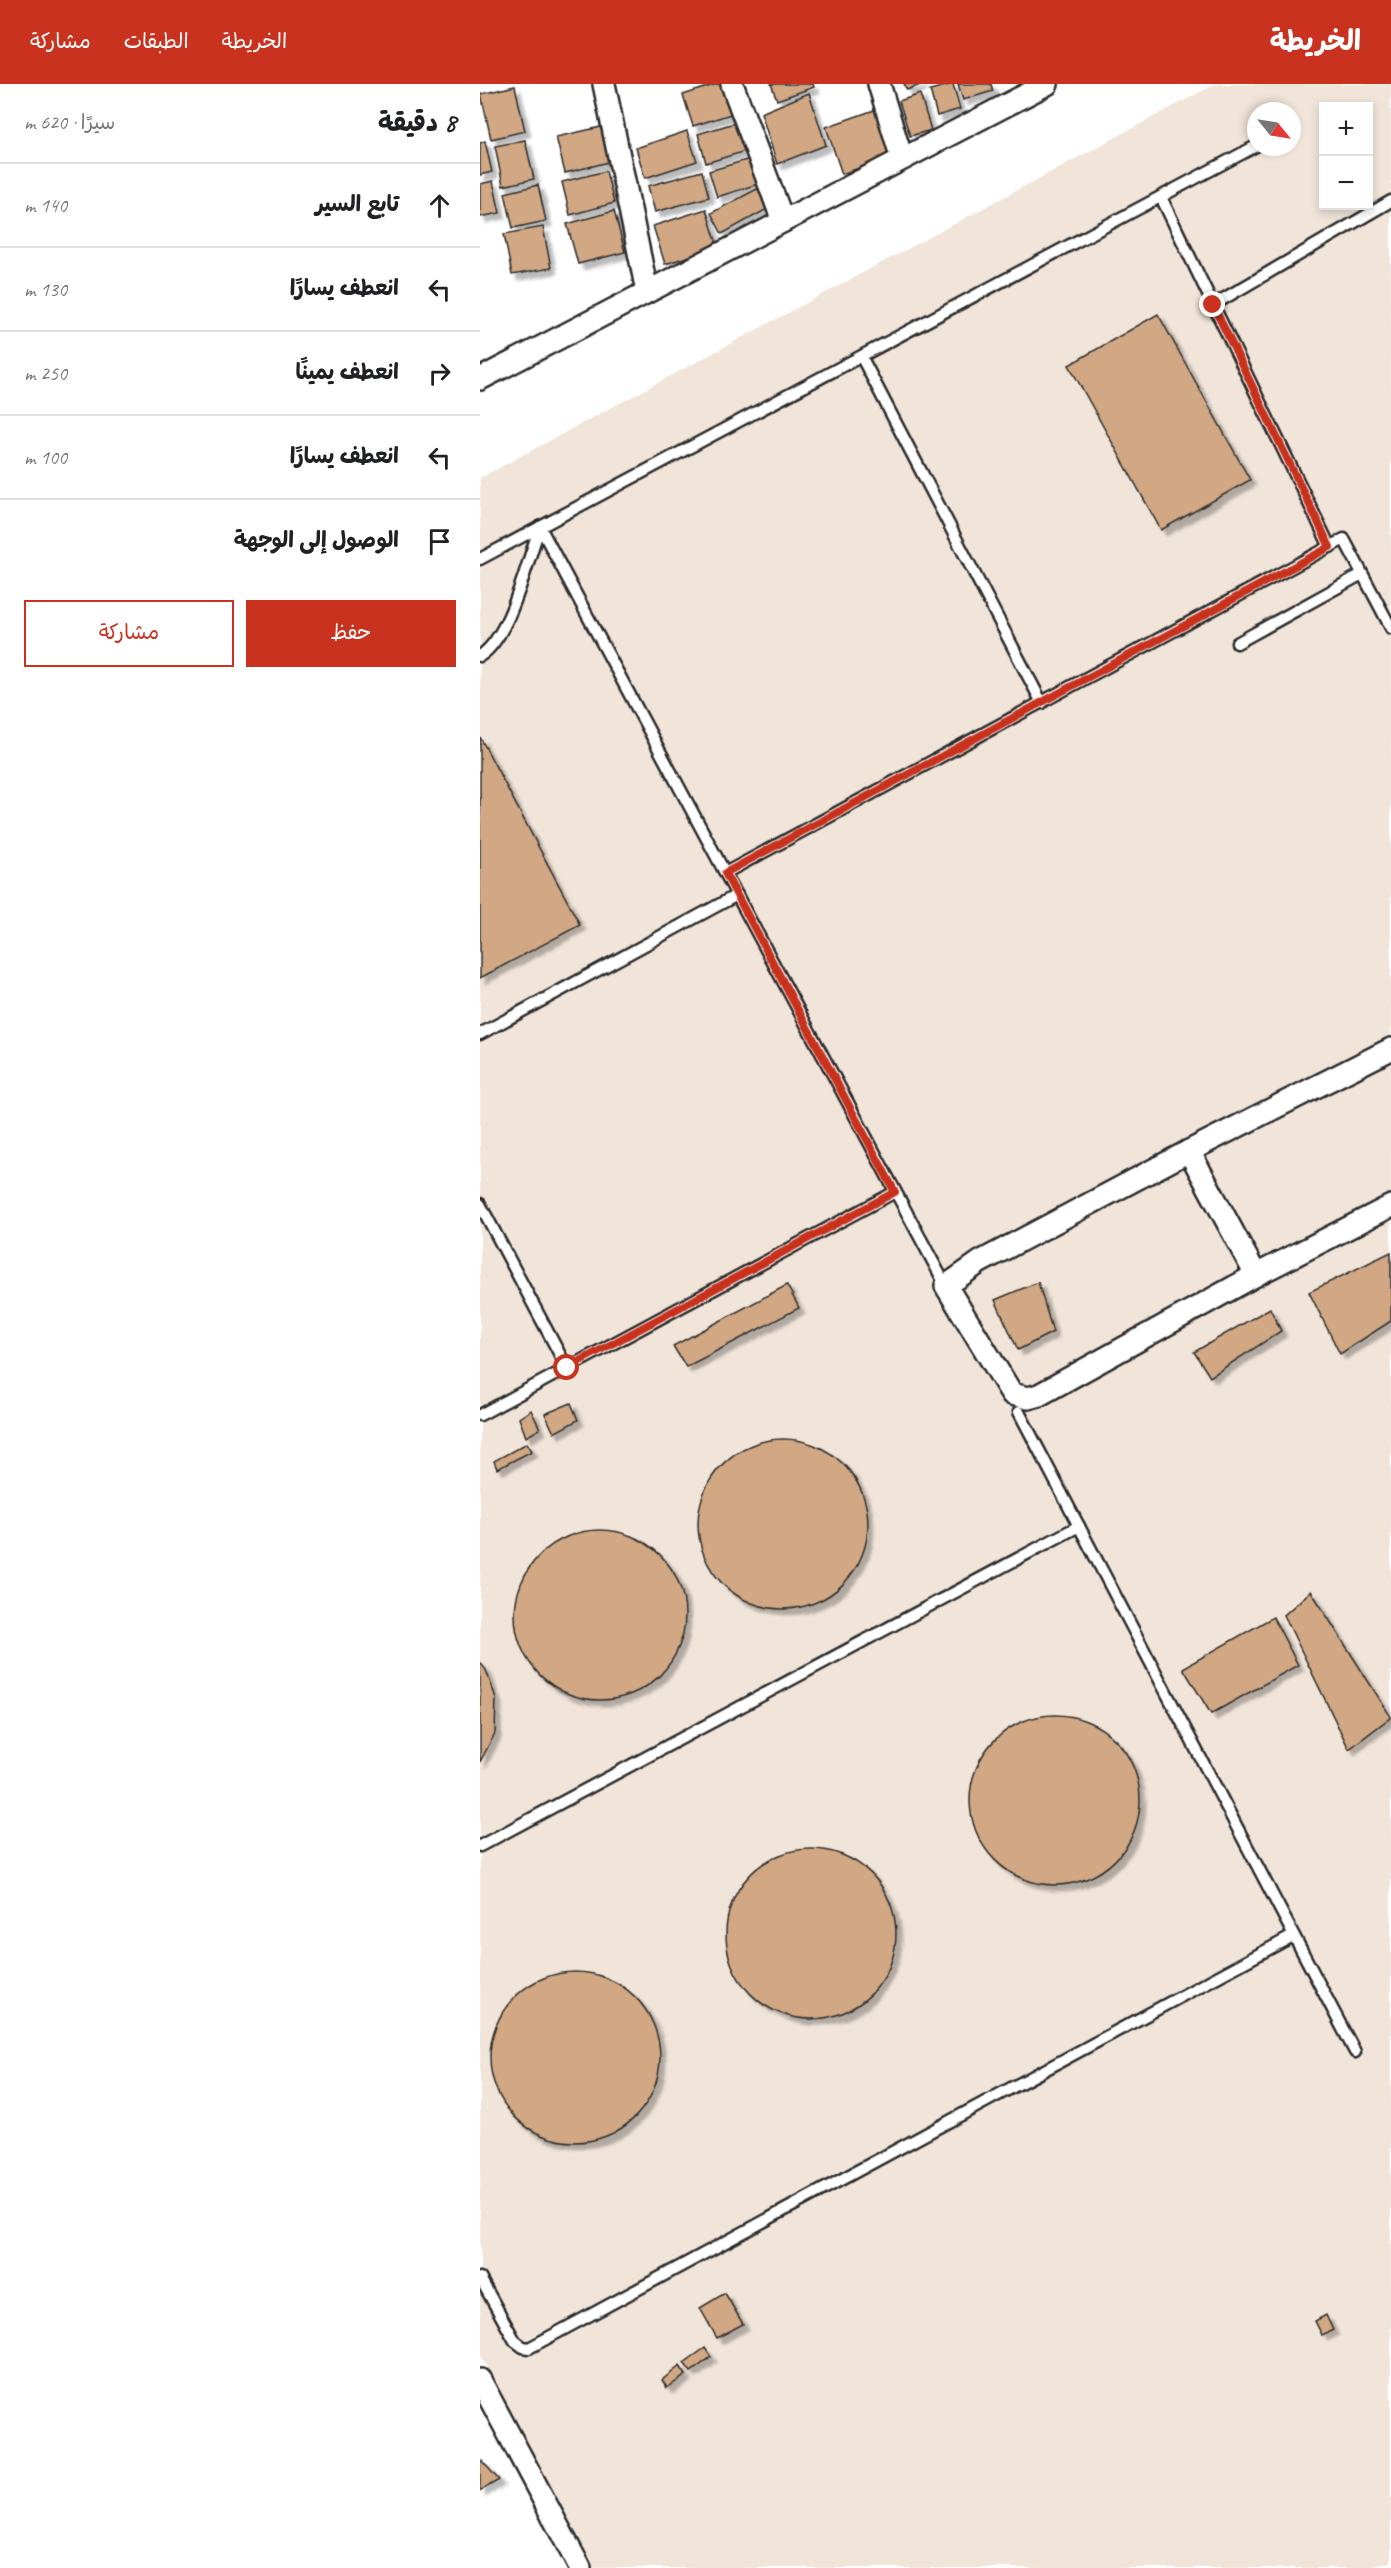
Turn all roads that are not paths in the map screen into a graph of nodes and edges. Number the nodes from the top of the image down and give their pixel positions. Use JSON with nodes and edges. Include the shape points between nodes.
{"nodes":[{"id":1,"x":604,"y":84,"type":"edge"},
{"id":2,"x":732,"y":84,"type":"edge"},
{"id":3,"x":879,"y":84,"type":"edge"},
{"id":4,"x":1047,"y":84,"type":"edge"},
{"id":5,"x":1247,"y":151,"type":"edge"},
{"id":6,"x":902,"y":159,"type":"junction"},
{"id":7,"x":1161,"y":197,"type":"junction"},
{"id":8,"x":1391,"y":201,"type":"edge"},
{"id":9,"x":783,"y":221,"type":"junction"},
{"id":10,"x":647,"y":291,"type":"junction"},
{"id":11,"x":1213,"y":305,"type":"junction"},
{"id":12,"x":862,"y":357,"type":"junction"},
{"id":13,"x":480,"y":379,"type":"edge"},
{"id":14,"x":540,"y":527,"type":"junction"},
{"id":15,"x":1330,"y":547,"type":"junction"},
{"id":16,"x":480,"y":559,"type":"edge"},
{"id":17,"x":1362,"y":574,"type":"junction"},
{"id":18,"x":1391,"y":628,"type":"edge"},
{"id":19,"x":1237,"y":643,"type":"dead end"},
{"id":20,"x":480,"y":657,"type":"edge"},
{"id":21,"x":1042,"y":704,"type":"junction"},
{"id":22,"x":725,"y":873,"type":"junction"},
{"id":23,"x":737,"y":895,"type":"junction"},
{"id":24,"x":480,"y":1034,"type":"edge"},
{"id":25,"x":1391,"y":1049,"type":"edge"},
{"id":26,"x":1189,"y":1151,"type":"junction"},
{"id":27,"x":895,"y":1192,"type":"junction"},
{"id":28,"x":480,"y":1204,"type":"edge"},
{"id":29,"x":1391,"y":1206,"type":"edge"},
{"id":30,"x":1256,"y":1275,"type":"junction"},
{"id":31,"x":946,"y":1286,"type":"junction"},
{"id":32,"x":567,"y":1368,"type":"junction"},
{"id":33,"x":1019,"y":1412,"type":"dead end"},
{"id":34,"x":480,"y":1415,"type":"edge"},
{"id":35,"x":1079,"y":1526,"type":"junction"},
{"id":36,"x":480,"y":1846,"type":"edge"},
{"id":37,"x":1293,"y":1936,"type":"junction"},
{"id":38,"x":1355,"y":2052,"type":"dead end"},
{"id":39,"x":480,"y":2277,"type":"edge"},
{"id":40,"x":480,"y":2380,"type":"edge"},
{"id":41,"x":580,"y":2568,"type":"edge"}],
"edges":[{"from":1,"to":10,"type":"street"},
{"from":2,"to":9,"type":"street"},
{"from":3,"to":6,"type":"street"},
{"from":4,"to":6,"type":"street"},
{"from":5,"to":7,"type":"lane"},
{"from":6,"to":9,"type":"street"},
{"from":7,"to":11,"type":"lane"},
{"from":7,"to":12,"type":"lane"},
{"from":8,"to":11,"type":"lane"},
{"from":9,"to":10,"type":"street"},
{"from":10,"to":13,"type":"street"},
{"from":11,"to":15,"type":"lane"},
{"from":12,"to":14,"type":"lane"},
{"from":12,"to":21,"type":"lane"},
{"from":14,"to":16,"type":"lane"},
{"from":14,"to":20,"type":"lane","via":[[501,633]]},
{"from":14,"to":22,"type":"lane"},
{"from":15,"to":17,"type":"lane","via":[[1344,539]]},
{"from":15,"to":21,"type":"lane"},
{"from":17,"to":18,"type":"lane"},
{"from":17,"to":19,"type":"lane"},
{"from":21,"to":22,"type":"lane"},
{"from":22,"to":23,"type":"lane"},
{"from":23,"to":24,"type":"lane"},
{"from":23,"to":27,"type":"lane"},
{"from":25,"to":26,"type":"street"},
{"from":26,"to":30,"type":"street"},
{"from":26,"to":31,"type":"street","via":[[980,1262]]},
{"from":27,"to":31,"type":"lane"},
{"from":27,"to":32,"type":"lane"},
{"from":28,"to":32,"type":"lane"},
{"from":29,"to":30,"type":"street"},
{"from":30,"to":31,"type":"street","via":[[1028,1398],[1012,1394]]},
{"from":32,"to":34,"type":"lane"},
{"from":33,"to":35,"type":"lane"},
{"from":35,"to":36,"type":"lane"},
{"from":35,"to":37,"type":"lane"},
{"from":37,"to":38,"type":"lane"},
{"from":37,"to":39,"type":"lane","via":[[529,2348],[515,2341]]},
{"from":40,"to":41,"type":"street"}]}
